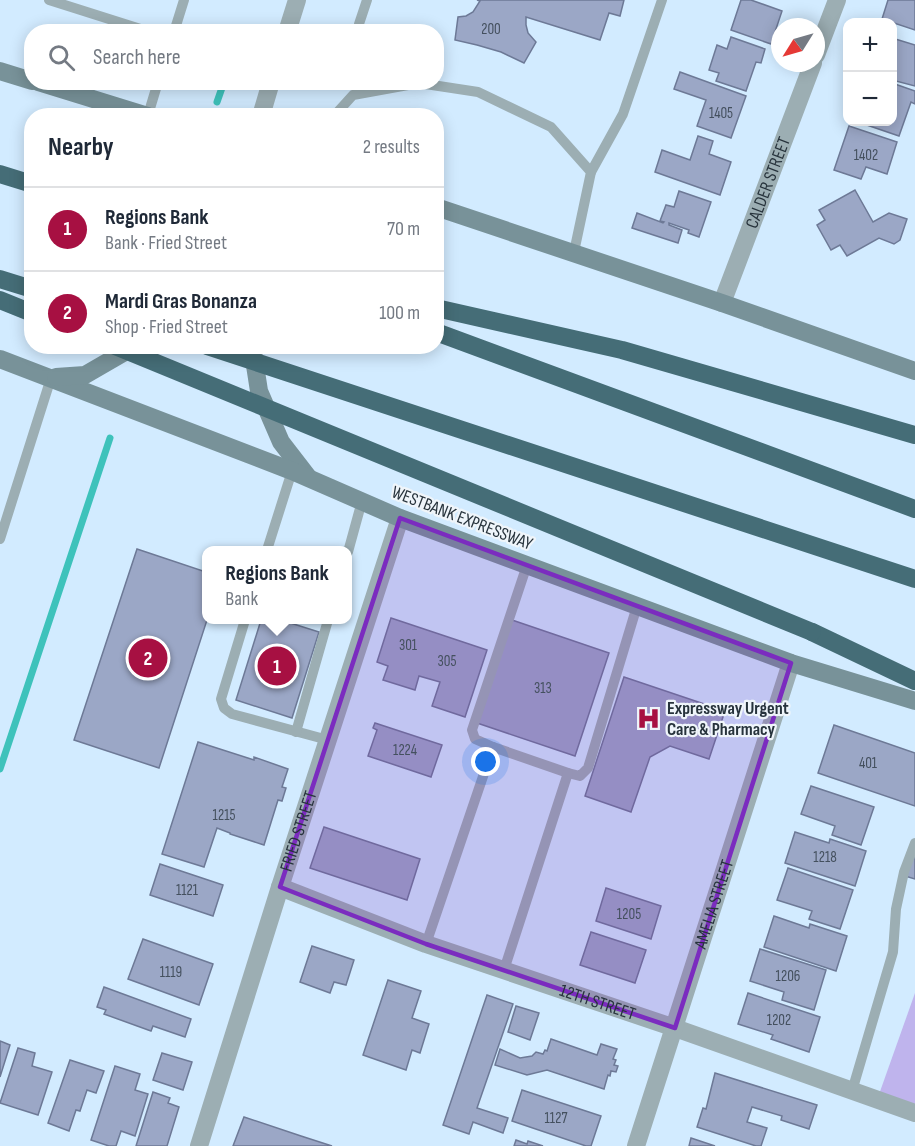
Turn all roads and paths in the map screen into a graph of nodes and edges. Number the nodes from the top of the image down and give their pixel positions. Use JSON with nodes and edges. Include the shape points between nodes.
{"nodes":[{"id":1,"x":49,"y":0,"type":"edge"},
{"id":2,"x":184,"y":0,"type":"edge"},
{"id":3,"x":297,"y":0,"type":"edge"},
{"id":4,"x":367,"y":0,"type":"edge"},
{"id":5,"x":662,"y":0,"type":"edge"},
{"id":6,"x":837,"y":0,"type":"edge"},
{"id":7,"x":125,"y":24,"type":"edge"},
{"id":8,"x":176,"y":24,"type":"edge"},
{"id":9,"x":290,"y":24,"type":"edge"},
{"id":10,"x":359,"y":24,"type":"edge"},
{"id":11,"x":825,"y":31,"type":"edge"},
{"id":12,"x":0,"y":71,"type":"edge"},
{"id":13,"x":810,"y":72,"type":"edge"},
{"id":14,"x":24,"y":78,"type":"edge"},
{"id":15,"x":444,"y":87,"type":"edge"},
{"id":16,"x":60,"y":90,"type":"edge"},
{"id":17,"x":156,"y":90,"type":"edge"},
{"id":18,"x":269,"y":90,"type":"edge"},
{"id":19,"x":366,"y":90,"type":"edge"},
{"id":20,"x":110,"y":108,"type":"edge"},
{"id":21,"x":150,"y":108,"type":"edge"},
{"id":22,"x":263,"y":108,"type":"edge"},
{"id":23,"x":341,"y":108,"type":"edge"},
{"id":24,"x":591,"y":172,"type":"junction"},
{"id":25,"x":0,"y":174,"type":"edge"},
{"id":26,"x":24,"y":182,"type":"edge"},
{"id":27,"x":444,"y":210,"type":"edge"},
{"id":28,"x":574,"y":252,"type":"junction"},
{"id":29,"x":0,"y":279,"type":"edge"},
{"id":30,"x":24,"y":286,"type":"edge"},
{"id":31,"x":0,"y":300,"type":"edge"},
{"id":32,"x":722,"y":303,"type":"junction"},
{"id":33,"x":24,"y":310,"type":"edge"},
{"id":34,"x":444,"y":311,"type":"edge"},
{"id":35,"x":444,"y":335,"type":"edge"},
{"id":36,"x":121,"y":354,"type":"edge"},
{"id":37,"x":134,"y":354,"type":"edge"},
{"id":38,"x":231,"y":354,"type":"edge"},
{"id":39,"x":252,"y":354,"type":"edge"},
{"id":40,"x":0,"y":359,"type":"edge"},
{"id":41,"x":915,"y":371,"type":"edge"},
{"id":42,"x":51,"y":378,"type":"junction"},
{"id":43,"x":915,"y":435,"type":"edge"},
{"id":44,"x":300,"y":474,"type":"junction"},
{"id":45,"x":362,"y":501,"type":"junction"},
{"id":46,"x":915,"y":509,"type":"edge"},
{"id":47,"x":400,"y":518,"type":"junction"},
{"id":48,"x":0,"y":539,"type":"edge"},
{"id":49,"x":269,"y":546,"type":"edge"},
{"id":50,"x":350,"y":546,"type":"edge"},
{"id":51,"x":527,"y":565,"type":"junction"},
{"id":52,"x":915,"y":579,"type":"edge"},
{"id":53,"x":637,"y":606,"type":"junction"},
{"id":54,"x":244,"y":624,"type":"edge"},
{"id":55,"x":327,"y":624,"type":"edge"},
{"id":56,"x":791,"y":663,"type":"junction"},
{"id":57,"x":915,"y":681,"type":"edge"},
{"id":58,"x":915,"y":701,"type":"edge"},
{"id":59,"x":296,"y":732,"type":"junction"},
{"id":60,"x":328,"y":740,"type":"junction"},
{"id":61,"x":493,"y":747,"type":"junction"},
{"id":62,"x":568,"y":773,"type":"junction"},
{"id":63,"x":915,"y":843,"type":"edge"},
{"id":64,"x":280,"y":887,"type":"junction"},
{"id":65,"x":426,"y":944,"type":"junction"},
{"id":66,"x":504,"y":970,"type":"junction"},
{"id":67,"x":675,"y":1028,"type":"junction"},
{"id":68,"x":852,"y":1091,"type":"junction"},
{"id":69,"x":915,"y":1113,"type":"edge"},
{"id":70,"x":199,"y":1146,"type":"edge"},
{"id":71,"x":636,"y":1146,"type":"edge"}],
"edges":[{"from":1,"to":7,"type":"lane"},
{"from":2,"to":8,"type":"lane"},
{"from":3,"to":9,"type":"street"},
{"from":4,"to":10,"type":"lane"},
{"from":5,"to":24,"type":"lane","via":[[622,114]]},
{"from":6,"to":11,"type":"street"},
{"from":12,"to":14,"type":"main road"},
{"from":13,"to":32,"type":"street","name":"CALDER STREET"},
{"from":15,"to":24,"type":"lane","via":[[478,92],[551,128]]},
{"from":16,"to":20,"type":"main road"},
{"from":17,"to":21,"type":"lane"},
{"from":18,"to":22,"type":"street"},
{"from":19,"to":23,"type":"lane","via":[[353,95]]},
{"from":24,"to":28,"type":"lane"},
{"from":25,"to":26,"type":"highway"},
{"from":27,"to":28,"type":"main road"},
{"from":28,"to":32,"type":"main road"},
{"from":29,"to":30,"type":"highway"},
{"from":31,"to":33,"type":"highway"},
{"from":32,"to":41,"type":"main road"},
{"from":34,"to":43,"type":"highway","via":[[622,350]]},
{"from":35,"to":46,"type":"highway"},
{"from":36,"to":42,"type":"main road","via":[[85,375]]},
{"from":37,"to":57,"type":"highway","bridge":true,"via":[[812,632]]},
{"from":38,"to":52,"type":"highway","bridge":true},
{"from":39,"to":44,"type":"main road","via":[[260,391],[281,442]]},
{"from":40,"to":42,"type":"main road","name":"WESTBANK EXPRESSWAY"},
{"from":42,"to":44,"type":"main road","name":"WESTBANK EXPRESSWAY"},
{"from":42,"to":48,"type":"lane"},
{"from":44,"to":45,"type":"main road","name":"WESTBANK EXPRESSWAY"},
{"from":44,"to":49,"type":"lane"},
{"from":45,"to":47,"type":"main road","name":"WESTBANK EXPRESSWAY"},
{"from":45,"to":50,"type":"lane"},
{"from":47,"to":51,"type":"main road","name":"WESTBANK EXPRESSWAY"},
{"from":47,"to":60,"type":"street","name":"FRIED STREET"},
{"from":51,"to":53,"type":"main road","name":"WESTBANK EXPRESSWAY"},
{"from":51,"to":61,"type":"lane","via":[[472,730],[475,739]]},
{"from":53,"to":56,"type":"main road","name":"WESTBANK EXPRESSWAY"},
{"from":53,"to":62,"type":"lane","via":[[588,768],[580,776]]},
{"from":54,"to":59,"type":"lane","via":[[221,699],[224,708],[232,714]]},
{"from":55,"to":59,"type":"lane"},
{"from":56,"to":58,"type":"main road","name":"WESTBANK EXPRESSWAY"},
{"from":56,"to":67,"type":"street","name":"AMELIA STREET"},
{"from":59,"to":60,"type":"lane"},
{"from":60,"to":64,"type":"street","name":"FRIED STREET"},
{"from":61,"to":62,"type":"lane"},
{"from":61,"to":65,"type":"lane"},
{"from":62,"to":66,"type":"lane"},
{"from":63,"to":68,"type":"lane","via":[[896,909],[893,952]]},
{"from":64,"to":65,"type":"street","name":"12TH STREET"},
{"from":64,"to":70,"type":"street","name":"FRIED STREET"},
{"from":65,"to":66,"type":"street","name":"12TH STREET"},
{"from":66,"to":67,"type":"street","name":"12TH STREET"},
{"from":67,"to":68,"type":"street","name":"12TH STREET"},
{"from":67,"to":71,"type":"street","name":"AMELIA STREET"},
{"from":68,"to":69,"type":"street","name":"12TH STREET"}]}
